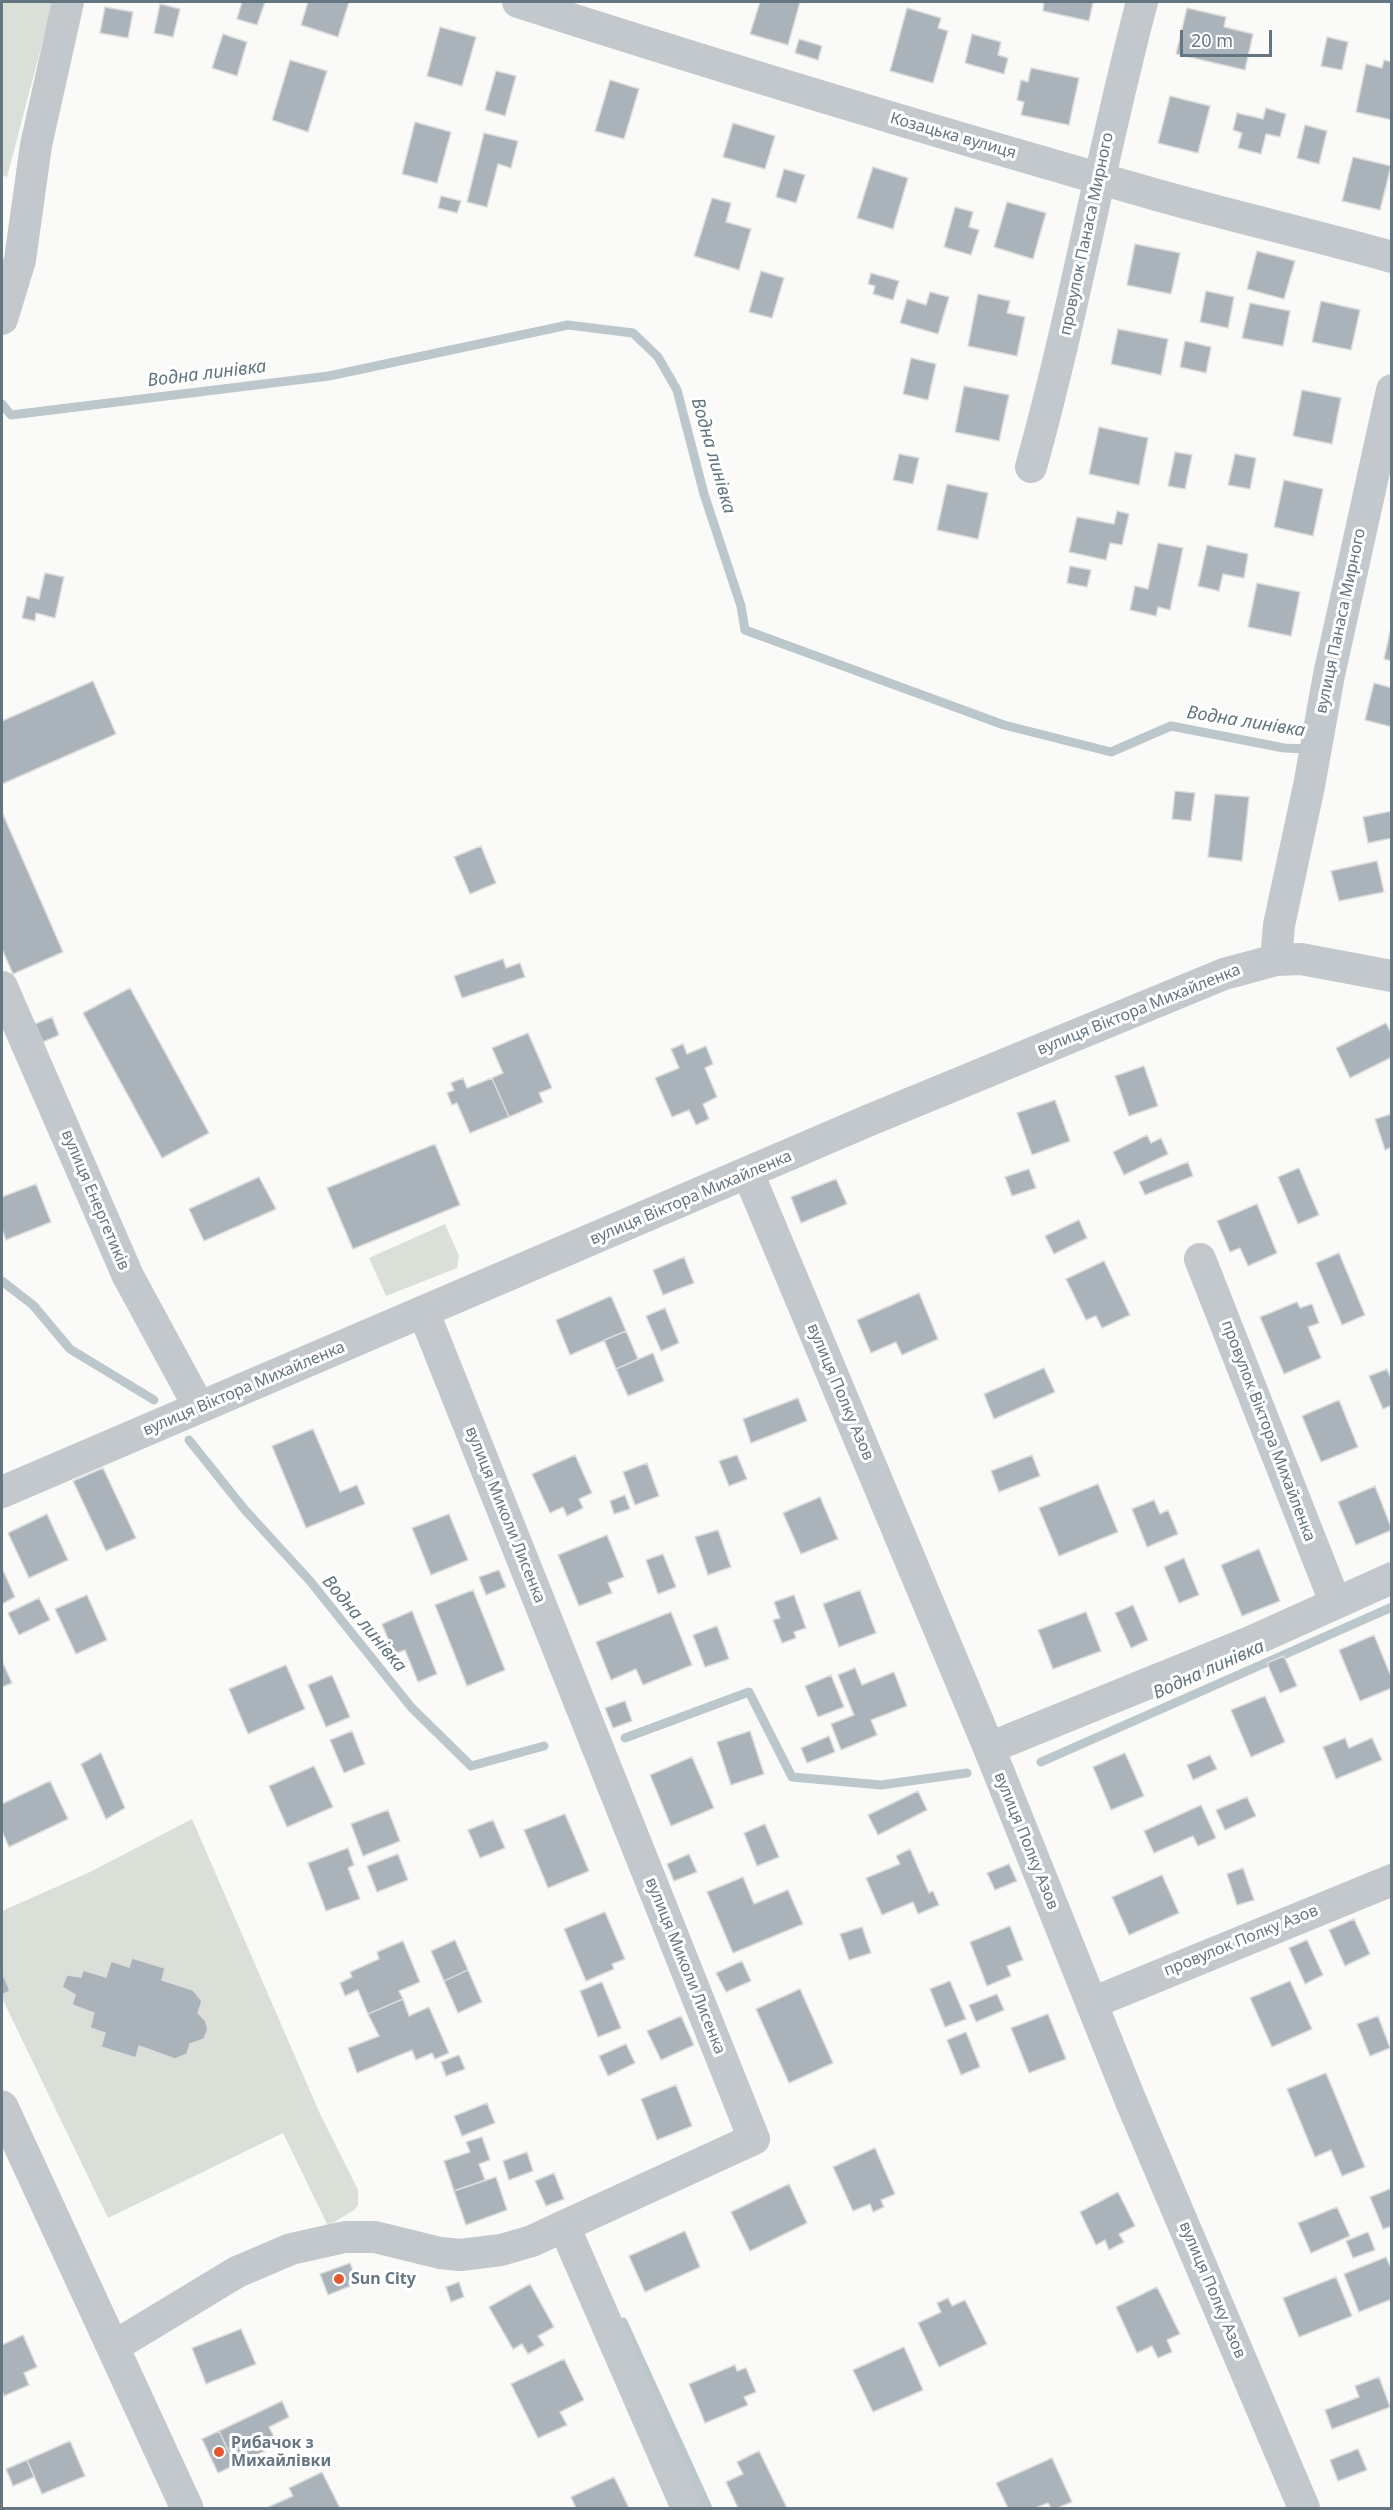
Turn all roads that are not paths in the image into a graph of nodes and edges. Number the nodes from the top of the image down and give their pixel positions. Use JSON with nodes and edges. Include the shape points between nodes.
{"nodes":[{"id":1,"x":68,"y":2,"type":"edge"},
{"id":2,"x":518,"y":2,"type":"edge"},
{"id":3,"x":1142,"y":2,"type":"edge"},
{"id":4,"x":1099,"y":178,"type":"junction"},
{"id":5,"x":1392,"y":257,"type":"edge"},
{"id":6,"x":2,"y":319,"type":"edge"},
{"id":7,"x":1392,"y":390,"type":"edge"},
{"id":8,"x":1031,"y":467,"type":"dead end"},
{"id":9,"x":1276,"y":960,"type":"junction"},
{"id":10,"x":1392,"y":976,"type":"edge"},
{"id":11,"x":2,"y":987,"type":"edge"},
{"id":12,"x":748,"y":1173,"type":"junction"},
{"id":13,"x":1200,"y":1259,"type":"dead end"},
{"id":14,"x":424,"y":1313,"type":"junction"},
{"id":15,"x":200,"y":1407,"type":"junction"},
{"id":16,"x":2,"y":1492,"type":"edge"},
{"id":17,"x":1392,"y":1578,"type":"edge"},
{"id":18,"x":1335,"y":1602,"type":"junction"},
{"id":19,"x":989,"y":1748,"type":"junction"},
{"id":20,"x":1392,"y":1880,"type":"edge"},
{"id":21,"x":1092,"y":2003,"type":"junction"},
{"id":22,"x":2,"y":2107,"type":"edge"},
{"id":23,"x":564,"y":2226,"type":"junction"},
{"id":24,"x":113,"y":2347,"type":"junction"},
{"id":25,"x":187,"y":2508,"type":"edge"},
{"id":26,"x":687,"y":2508,"type":"edge"},
{"id":27,"x":1304,"y":2508,"type":"edge"}],
"edges":[{"from":1,"to":6,"type":"street","via":[[40,124],[20,260]]},
{"from":2,"to":4,"type":"street","name":"Козацька вулиця"},
{"from":3,"to":4,"type":"street","name":"провулок Панаса Мирного"},
{"from":4,"to":5,"type":"street","name":"Козацька вулиця"},
{"from":4,"to":8,"type":"street","name":"провулок Панаса Мирного","via":[[1074,301]]},
{"from":7,"to":9,"type":"street","name":"вулиця Панаса Мирного","via":[[1333,654],[1279,925]]},
{"from":9,"to":10,"type":"street","name":"вулиця Віктора Михайленка","via":[[1323,962]]},
{"from":9,"to":12,"type":"street","name":"вулиця Віктора Михайленка","via":[[1224,974]]},
{"from":11,"to":15,"type":"street","name":"вулиця Енергетиків","via":[[128,1276]]},
{"from":12,"to":14,"type":"street","name":"вулиця Віктора Михайленка"},
{"from":12,"to":19,"type":"street","name":"вулиця Полку Азов"},
{"from":13,"to":18,"type":"street","name":"провулок Віктора Михайленка"},
{"from":14,"to":15,"type":"street","name":"вулиця Віктора Михайленка"},
{"from":14,"to":23,"type":"street","name":"вулиця Миколи Лисенка","via":[[754,2139]]},
{"from":15,"to":16,"type":"street","name":"вулиця Віктора Михайленка"},
{"from":17,"to":18,"type":"street"},
{"from":18,"to":19,"type":"street","via":[[1240,1646]]},
{"from":19,"to":21,"type":"street","name":"вулиця Полку Азов"},
{"from":20,"to":21,"type":"street","name":"провулок Полку Азов"},
{"from":21,"to":27,"type":"street","name":"вулиця Полку Азов"},
{"from":22,"to":24,"type":"street"},
{"from":23,"to":24,"type":"street","via":[[501,2250],[460,2255],[375,2237],[345,2237],[291,2249],[213,2286]]},
{"from":23,"to":26,"type":"street"},
{"from":24,"to":25,"type":"street"}]}
